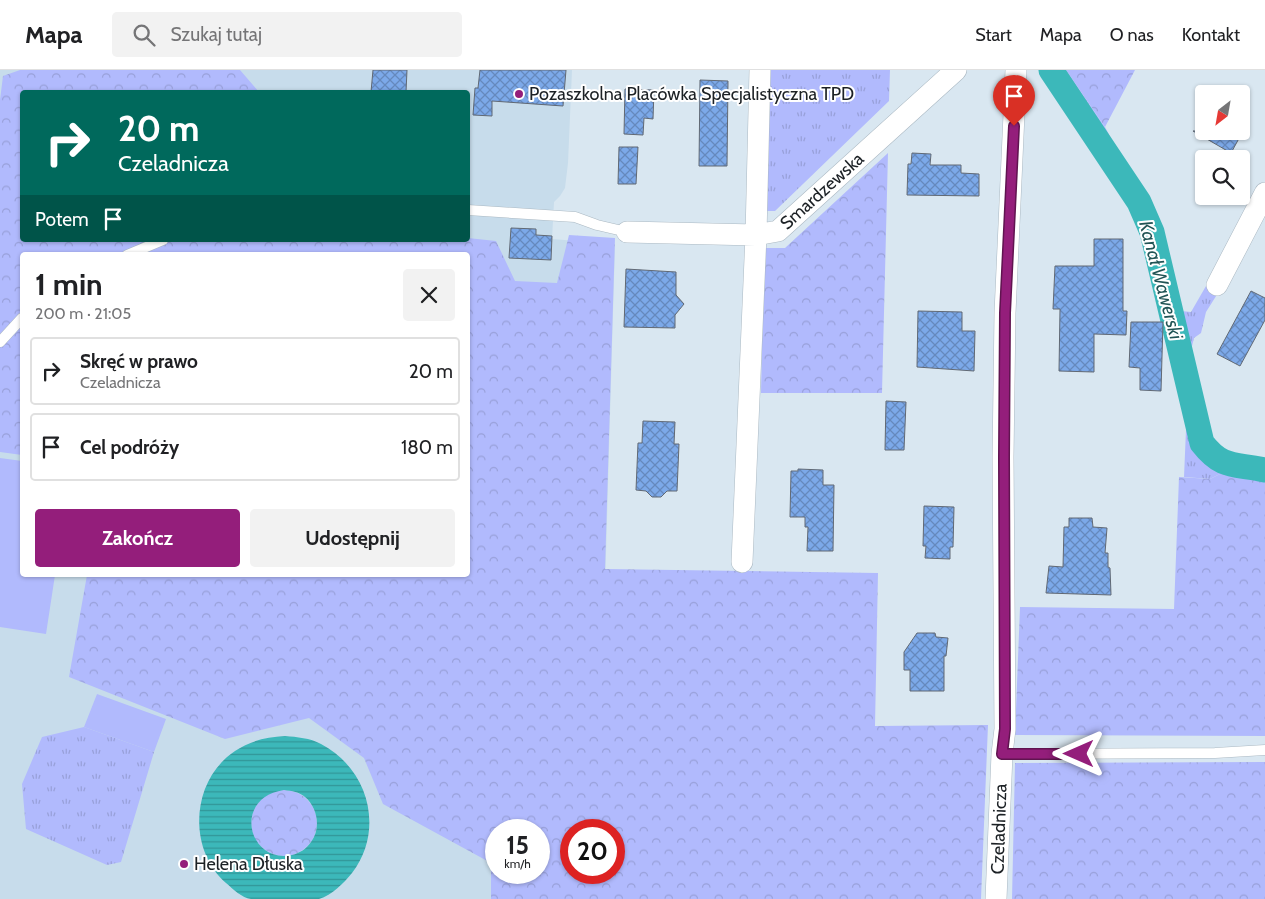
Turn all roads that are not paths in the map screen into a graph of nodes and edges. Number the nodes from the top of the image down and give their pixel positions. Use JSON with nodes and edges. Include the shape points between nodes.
{"nodes":[{"id":1,"x":760,"y":70,"type":"edge"},
{"id":2,"x":956,"y":70,"type":"edge"},
{"id":3,"x":1016,"y":70,"type":"edge"},
{"id":4,"x":1265,"y":193,"type":"edge"},
{"id":5,"x":470,"y":210,"type":"edge"},
{"id":6,"x":627,"y":232,"type":"joint"},
{"id":7,"x":756,"y":235,"type":"junction"},
{"id":8,"x":158,"y":242,"type":"edge"},
{"id":9,"x":134,"y":252,"type":"edge"},
{"id":10,"x":1217,"y":285,"type":"dead end"},
{"id":11,"x":20,"y":320,"type":"edge"},
{"id":12,"x":0,"y":342,"type":"edge"},
{"id":13,"x":742,"y":562,"type":"dead end"},
{"id":14,"x":1265,"y":750,"type":"edge"},
{"id":15,"x":1002,"y":754,"type":"junction"},
{"id":16,"x":996,"y":899,"type":"edge"}],
"edges":[{"from":1,"to":7,"type":"street"},
{"from":2,"to":7,"type":"street","name":"Smardzewska","via":[[778,231]]},
{"from":3,"to":15,"type":"street","name":"Czeladnicza","via":[[1005,313],[1005,729]]},
{"from":4,"to":10,"type":"street"},
{"from":5,"to":6,"type":"lane","via":[[575,217]]},
{"from":6,"to":7,"type":"street","name":"Smardzewska"},
{"from":7,"to":13,"type":"street"},
{"from":8,"to":9,"type":"lane"},
{"from":11,"to":12,"type":"lane"},
{"from":14,"to":15,"type":"lane"},
{"from":15,"to":16,"type":"street","name":"Czeladnicza"}]}
